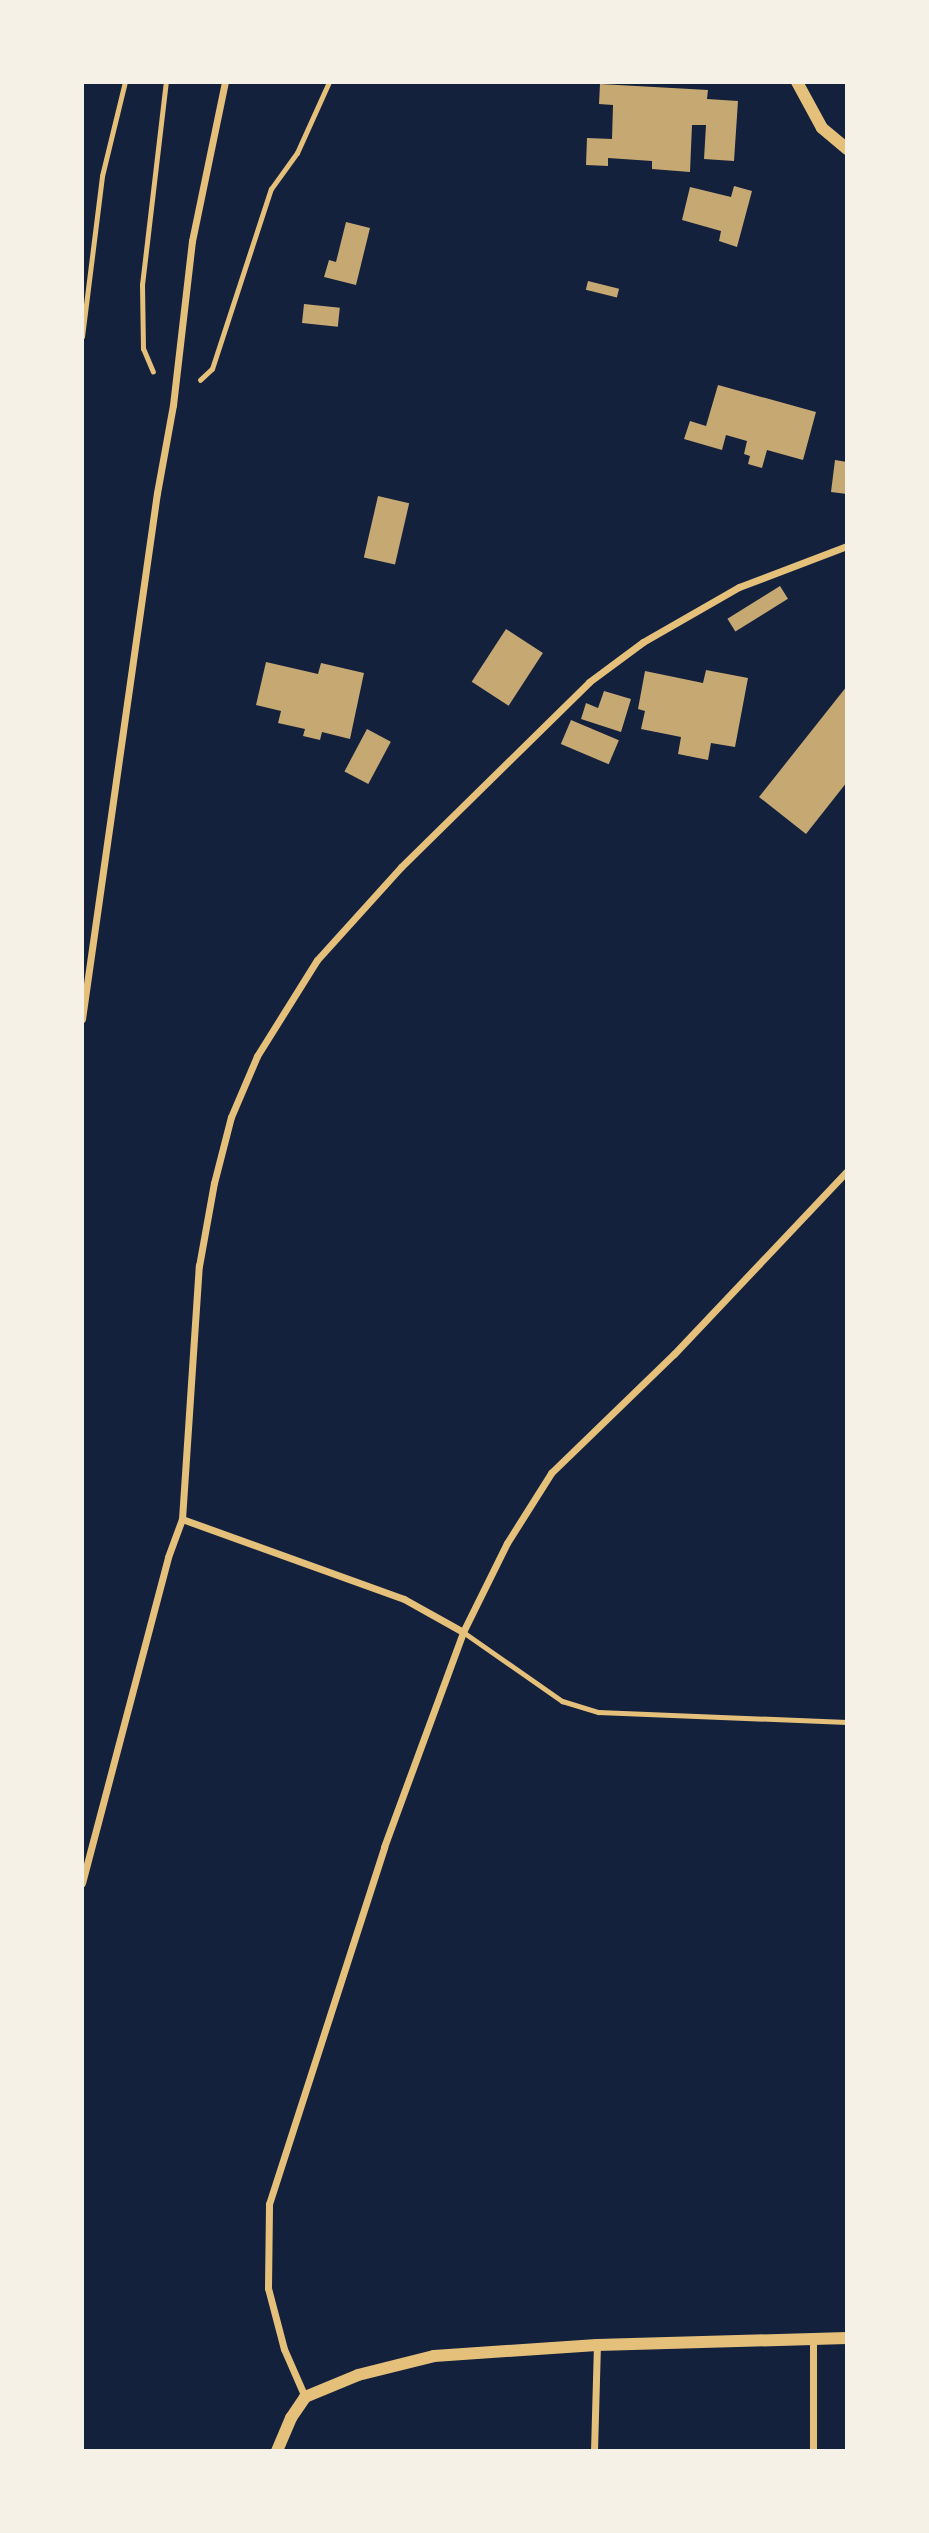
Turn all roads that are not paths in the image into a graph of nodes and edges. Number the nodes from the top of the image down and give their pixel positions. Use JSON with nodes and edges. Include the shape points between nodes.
{"nodes":[{"id":1,"x":225,"y":82,"type":"edge"},
{"id":2,"x":797,"y":82,"type":"edge"},
{"id":3,"x":847,"y":149,"type":"edge"},
{"id":4,"x":847,"y":546,"type":"edge"},
{"id":5,"x":82,"y":1020,"type":"edge"},
{"id":6,"x":847,"y":1171,"type":"edge"},
{"id":7,"x":182,"y":1519,"type":"junction"},
{"id":8,"x":463,"y":1632,"type":"junction"},
{"id":9,"x":847,"y":1722,"type":"edge"},
{"id":10,"x":82,"y":1882,"type":"edge"},
{"id":11,"x":813,"y":2338,"type":"junction"},
{"id":12,"x":847,"y":2338,"type":"edge"},
{"id":13,"x":597,"y":2345,"type":"junction"},
{"id":14,"x":305,"y":2397,"type":"junction"},
{"id":15,"x":277,"y":2451,"type":"edge"},
{"id":16,"x":594,"y":2451,"type":"edge"},
{"id":17,"x":813,"y":2451,"type":"edge"}],
"edges":[{"from":1,"to":5,"type":"street","via":[[192,241],[173,405]]},
{"from":2,"to":3,"type":"street","via":[[822,128]]},
{"from":4,"to":7,"type":"street","via":[[740,587],[643,642],[589,682],[401,867],[317,960],[257,1056],[231,1116],[214,1183],[199,1266]]},
{"from":6,"to":8,"type":"street","via":[[674,1354],[551,1473],[507,1543]]},
{"from":7,"to":8,"type":"street","via":[[404,1599]]},
{"from":7,"to":10,"type":"street"},
{"from":8,"to":9,"type":"lane","via":[[562,1702],[598,1712]]},
{"from":8,"to":14,"type":"street","via":[[384,1847],[268,2204],[268,2288],[284,2349]]},
{"from":11,"to":12,"type":"street"},
{"from":11,"to":13,"type":"street"},
{"from":11,"to":17,"type":"street"},
{"from":13,"to":14,"type":"street","via":[[434,2356],[358,2375]]},
{"from":13,"to":16,"type":"street"},
{"from":14,"to":15,"type":"street"}]}
